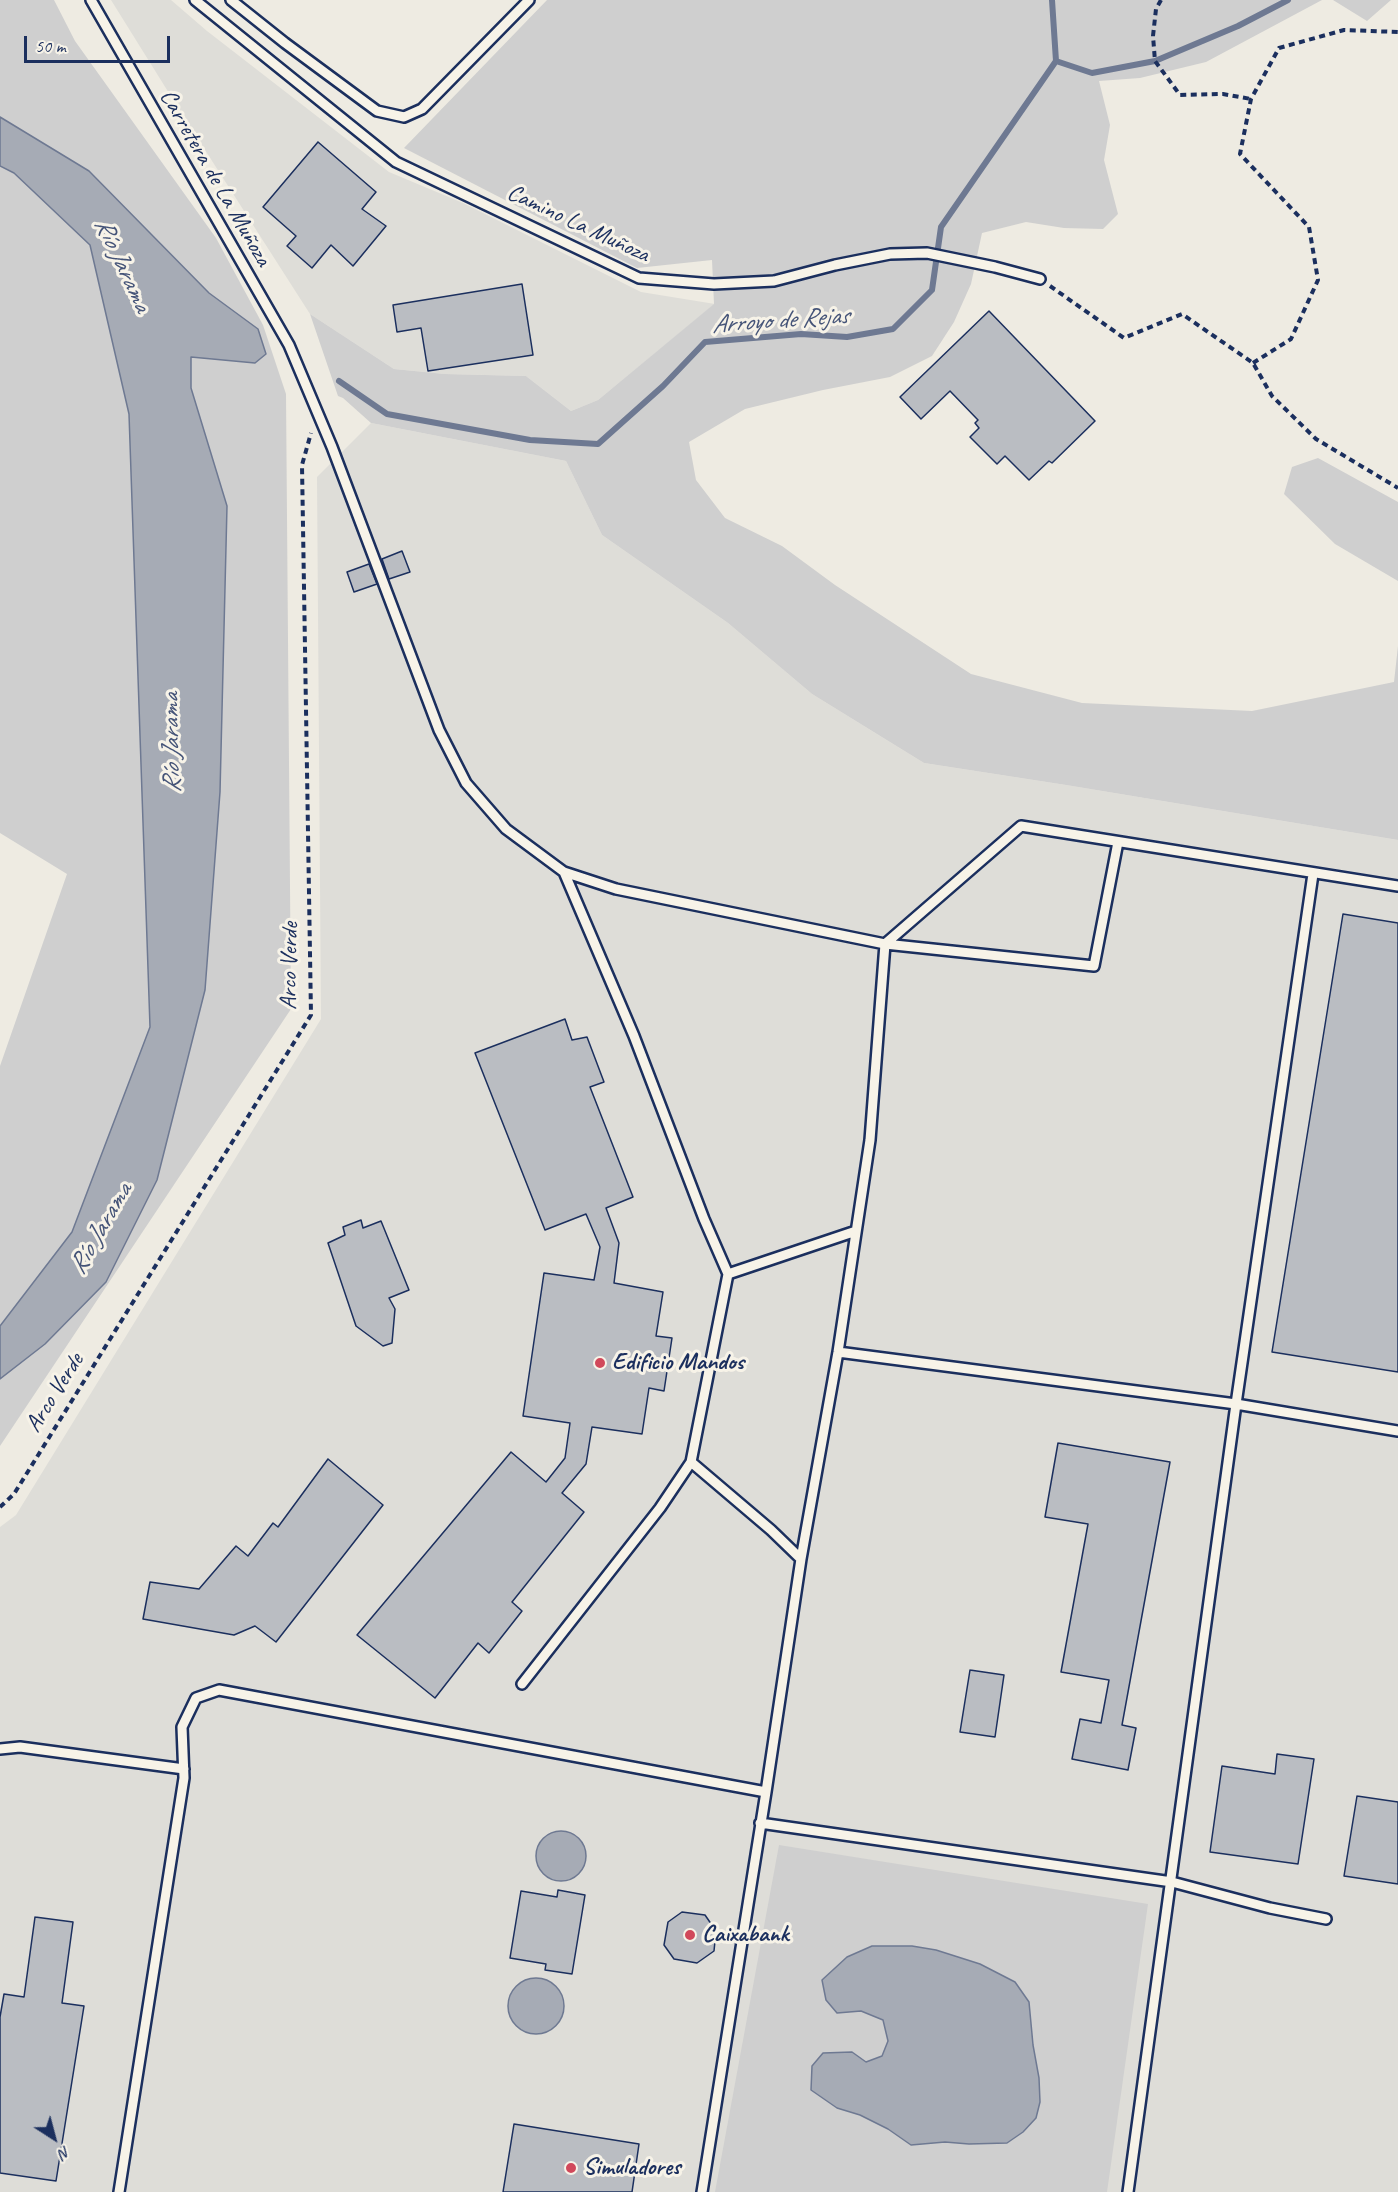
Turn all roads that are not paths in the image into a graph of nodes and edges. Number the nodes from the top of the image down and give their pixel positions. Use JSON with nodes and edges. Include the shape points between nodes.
{"nodes":[{"id":1,"x":90,"y":0,"type":"edge"},
{"id":2,"x":195,"y":0,"type":"edge"},
{"id":3,"x":231,"y":0,"type":"edge"},
{"id":4,"x":529,"y":0,"type":"edge"},
{"id":5,"x":1040,"y":279,"type":"road end"},
{"id":6,"x":1118,"y":842,"type":"junction"},
{"id":7,"x":564,"y":872,"type":"junction"},
{"id":8,"x":1313,"y":874,"type":"junction"},
{"id":9,"x":1398,"y":886,"type":"edge"},
{"id":10,"x":885,"y":944,"type":"junction"},
{"id":11,"x":856,"y":1231,"type":"junction"},
{"id":12,"x":728,"y":1275,"type":"junction"},
{"id":13,"x":838,"y":1352,"type":"junction"},
{"id":14,"x":1236,"y":1404,"type":"junction"},
{"id":15,"x":1398,"y":1431,"type":"edge"},
{"id":16,"x":691,"y":1462,"type":"junction"},
{"id":17,"x":801,"y":1559,"type":"junction"},
{"id":18,"x":522,"y":1684,"type":"dead end"},
{"id":19,"x":0,"y":1749,"type":"edge"},
{"id":20,"x":184,"y":1769,"type":"junction"},
{"id":21,"x":766,"y":1792,"type":"junction"},
{"id":22,"x":760,"y":1823,"type":"junction"},
{"id":23,"x":1172,"y":1882,"type":"junction"},
{"id":24,"x":1326,"y":1920,"type":"dead end"},
{"id":25,"x":119,"y":2192,"type":"edge"},
{"id":26,"x":702,"y":2192,"type":"edge"},
{"id":27,"x":1128,"y":2192,"type":"edge"}],
"edges":[{"from":1,"to":7,"type":"lane","name":"Carretera de La Muñoza","via":[[289,345],[439,730],[466,783],[506,829]]},
{"from":2,"to":5,"type":"lane","name":"Camino La Muñoza","via":[[396,162],[639,278],[714,284],[774,281],[890,254],[927,253]]},
{"from":3,"to":4,"type":"lane","via":[[377,111],[404,117],[422,109]]},
{"from":6,"to":8,"type":"lane"},
{"from":6,"to":10,"type":"lane","via":[[1021,826]]},
{"from":6,"to":10,"type":"lane","via":[[1094,966]]},
{"from":7,"to":10,"type":"lane","via":[[616,889]]},
{"from":7,"to":12,"type":"lane","via":[[634,1036]]},
{"from":8,"to":9,"type":"lane"},
{"from":8,"to":14,"type":"lane"},
{"from":10,"to":11,"type":"lane","via":[[870,1140]]},
{"from":11,"to":12,"type":"lane"},
{"from":11,"to":13,"type":"lane"},
{"from":12,"to":16,"type":"lane"},
{"from":13,"to":14,"type":"lane"},
{"from":13,"to":17,"type":"lane"},
{"from":14,"to":15,"type":"lane"},
{"from":14,"to":23,"type":"lane"},
{"from":16,"to":17,"type":"lane"},
{"from":16,"to":18,"type":"lane","via":[[660,1508]]},
{"from":17,"to":21,"type":"lane"},
{"from":19,"to":20,"type":"lane","via":[[20,1747]]},
{"from":20,"to":21,"type":"lane","via":[[182,1727],[196,1698],[219,1690]]},
{"from":20,"to":25,"type":"lane"},
{"from":21,"to":22,"type":"lane"},
{"from":22,"to":23,"type":"lane"},
{"from":22,"to":26,"type":"lane"},
{"from":23,"to":24,"type":"lane"},
{"from":23,"to":27,"type":"lane"}]}
